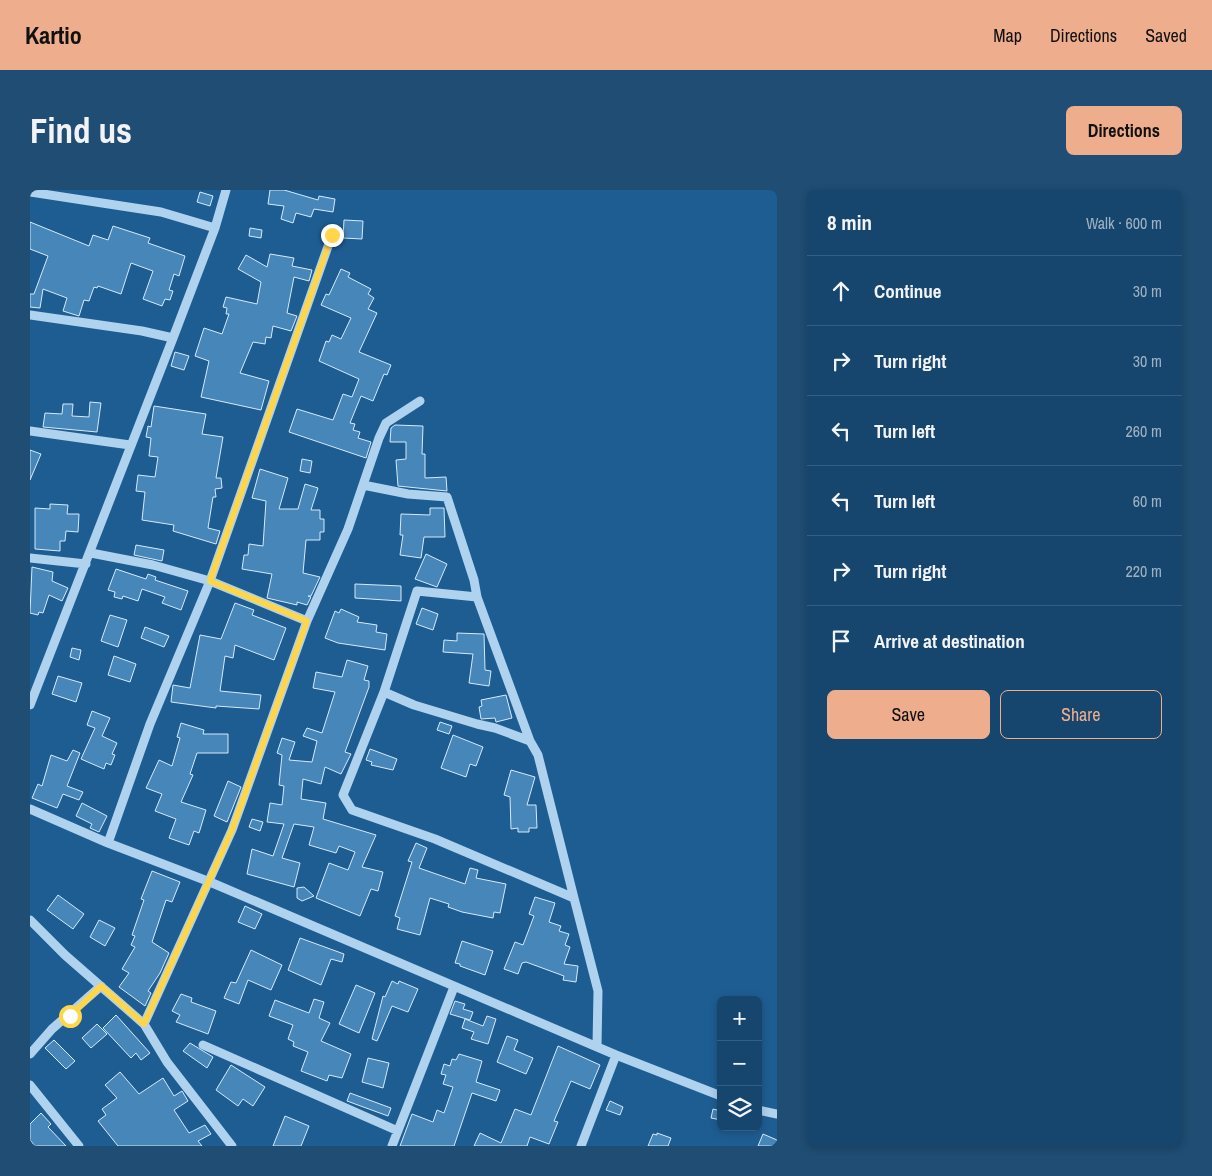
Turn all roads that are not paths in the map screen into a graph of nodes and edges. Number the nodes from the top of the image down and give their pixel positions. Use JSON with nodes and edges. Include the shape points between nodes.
{"nodes":[{"id":1,"x":226,"y":190,"type":"edge"},
{"id":2,"x":30,"y":192,"type":"edge"},
{"id":3,"x":215,"y":228,"type":"junction"},
{"id":4,"x":332,"y":235,"type":"dead end"},
{"id":5,"x":30,"y":315,"type":"edge"},
{"id":6,"x":173,"y":338,"type":"junction"},
{"id":7,"x":420,"y":401,"type":"dead end"},
{"id":8,"x":30,"y":431,"type":"edge"},
{"id":9,"x":130,"y":445,"type":"junction"},
{"id":10,"x":363,"y":484,"type":"junction"},
{"id":11,"x":91,"y":553,"type":"junction"},
{"id":12,"x":30,"y":558,"type":"edge"},
{"id":13,"x":86,"y":564,"type":"junction"},
{"id":14,"x":210,"y":581,"type":"junction"},
{"id":15,"x":477,"y":598,"type":"junction"},
{"id":16,"x":307,"y":621,"type":"junction"},
{"id":17,"x":35,"y":679,"type":"edge"},
{"id":18,"x":384,"y":692,"type":"junction"},
{"id":19,"x":30,"y":705,"type":"edge"},
{"id":20,"x":530,"y":741,"type":"junction"},
{"id":21,"x":30,"y":808,"type":"edge"},
{"id":22,"x":108,"y":843,"type":"junction"},
{"id":23,"x":210,"y":882,"type":"junction"},
{"id":24,"x":574,"y":898,"type":"junction"},
{"id":25,"x":30,"y":920,"type":"edge"},
{"id":26,"x":101,"y":986,"type":"junction"},
{"id":27,"x":454,"y":987,"type":"junction"},
{"id":28,"x":144,"y":1024,"type":"junction"},
{"id":29,"x":203,"y":1045,"type":"dead end"},
{"id":30,"x":597,"y":1046,"type":"junction"},
{"id":31,"x":30,"y":1054,"type":"edge"},
{"id":32,"x":616,"y":1055,"type":"junction"},
{"id":33,"x":30,"y":1085,"type":"edge"},
{"id":34,"x":717,"y":1094,"type":"edge"},
{"id":35,"x":762,"y":1111,"type":"edge"},
{"id":36,"x":777,"y":1114,"type":"edge"},
{"id":37,"x":398,"y":1131,"type":"junction"},
{"id":38,"x":79,"y":1146,"type":"edge"},
{"id":39,"x":232,"y":1146,"type":"edge"},
{"id":40,"x":392,"y":1146,"type":"edge"},
{"id":41,"x":581,"y":1146,"type":"edge"}],
"edges":[{"from":1,"to":3,"type":"street"},
{"from":2,"to":3,"type":"street","via":[[161,212]]},
{"from":3,"to":6,"type":"street"},
{"from":4,"to":14,"type":"street"},
{"from":5,"to":6,"type":"street"},
{"from":6,"to":9,"type":"street"},
{"from":7,"to":10,"type":"street","via":[[386,423]]},
{"from":8,"to":9,"type":"street"},
{"from":9,"to":11,"type":"street"},
{"from":10,"to":15,"type":"street","via":[[408,494],[447,497]]},
{"from":10,"to":16,"type":"street","via":[[344,538]]},
{"from":11,"to":13,"type":"street"},
{"from":11,"to":14,"type":"street","via":[[153,565]]},
{"from":12,"to":13,"type":"street"},
{"from":13,"to":17,"type":"street"},
{"from":14,"to":16,"type":"street"},
{"from":14,"to":22,"type":"street","via":[[150,724]]},
{"from":15,"to":18,"type":"street","via":[[418,591]]},
{"from":15,"to":20,"type":"street"},
{"from":16,"to":23,"type":"street","via":[[232,830]]},
{"from":17,"to":19,"type":"street"},
{"from":18,"to":20,"type":"street","via":[[414,705]]},
{"from":18,"to":24,"type":"street","via":[[343,795],[352,810],[435,839]]},
{"from":20,"to":24,"type":"street","via":[[538,756]]},
{"from":21,"to":22,"type":"street"},
{"from":22,"to":23,"type":"street"},
{"from":23,"to":27,"type":"street"},
{"from":23,"to":28,"type":"street"},
{"from":24,"to":30,"type":"street","via":[[598,991]]},
{"from":25,"to":26,"type":"street"},
{"from":26,"to":28,"type":"street"},
{"from":26,"to":31,"type":"street","via":[[52,1029]]},
{"from":27,"to":30,"type":"street"},
{"from":27,"to":37,"type":"street"},
{"from":28,"to":39,"type":"street","via":[[168,1062]]},
{"from":29,"to":37,"type":"street"},
{"from":30,"to":32,"type":"street"},
{"from":32,"to":34,"type":"street"},
{"from":32,"to":41,"type":"street"},
{"from":33,"to":38,"type":"street"},
{"from":35,"to":36,"type":"street"},
{"from":37,"to":40,"type":"street"}]}
